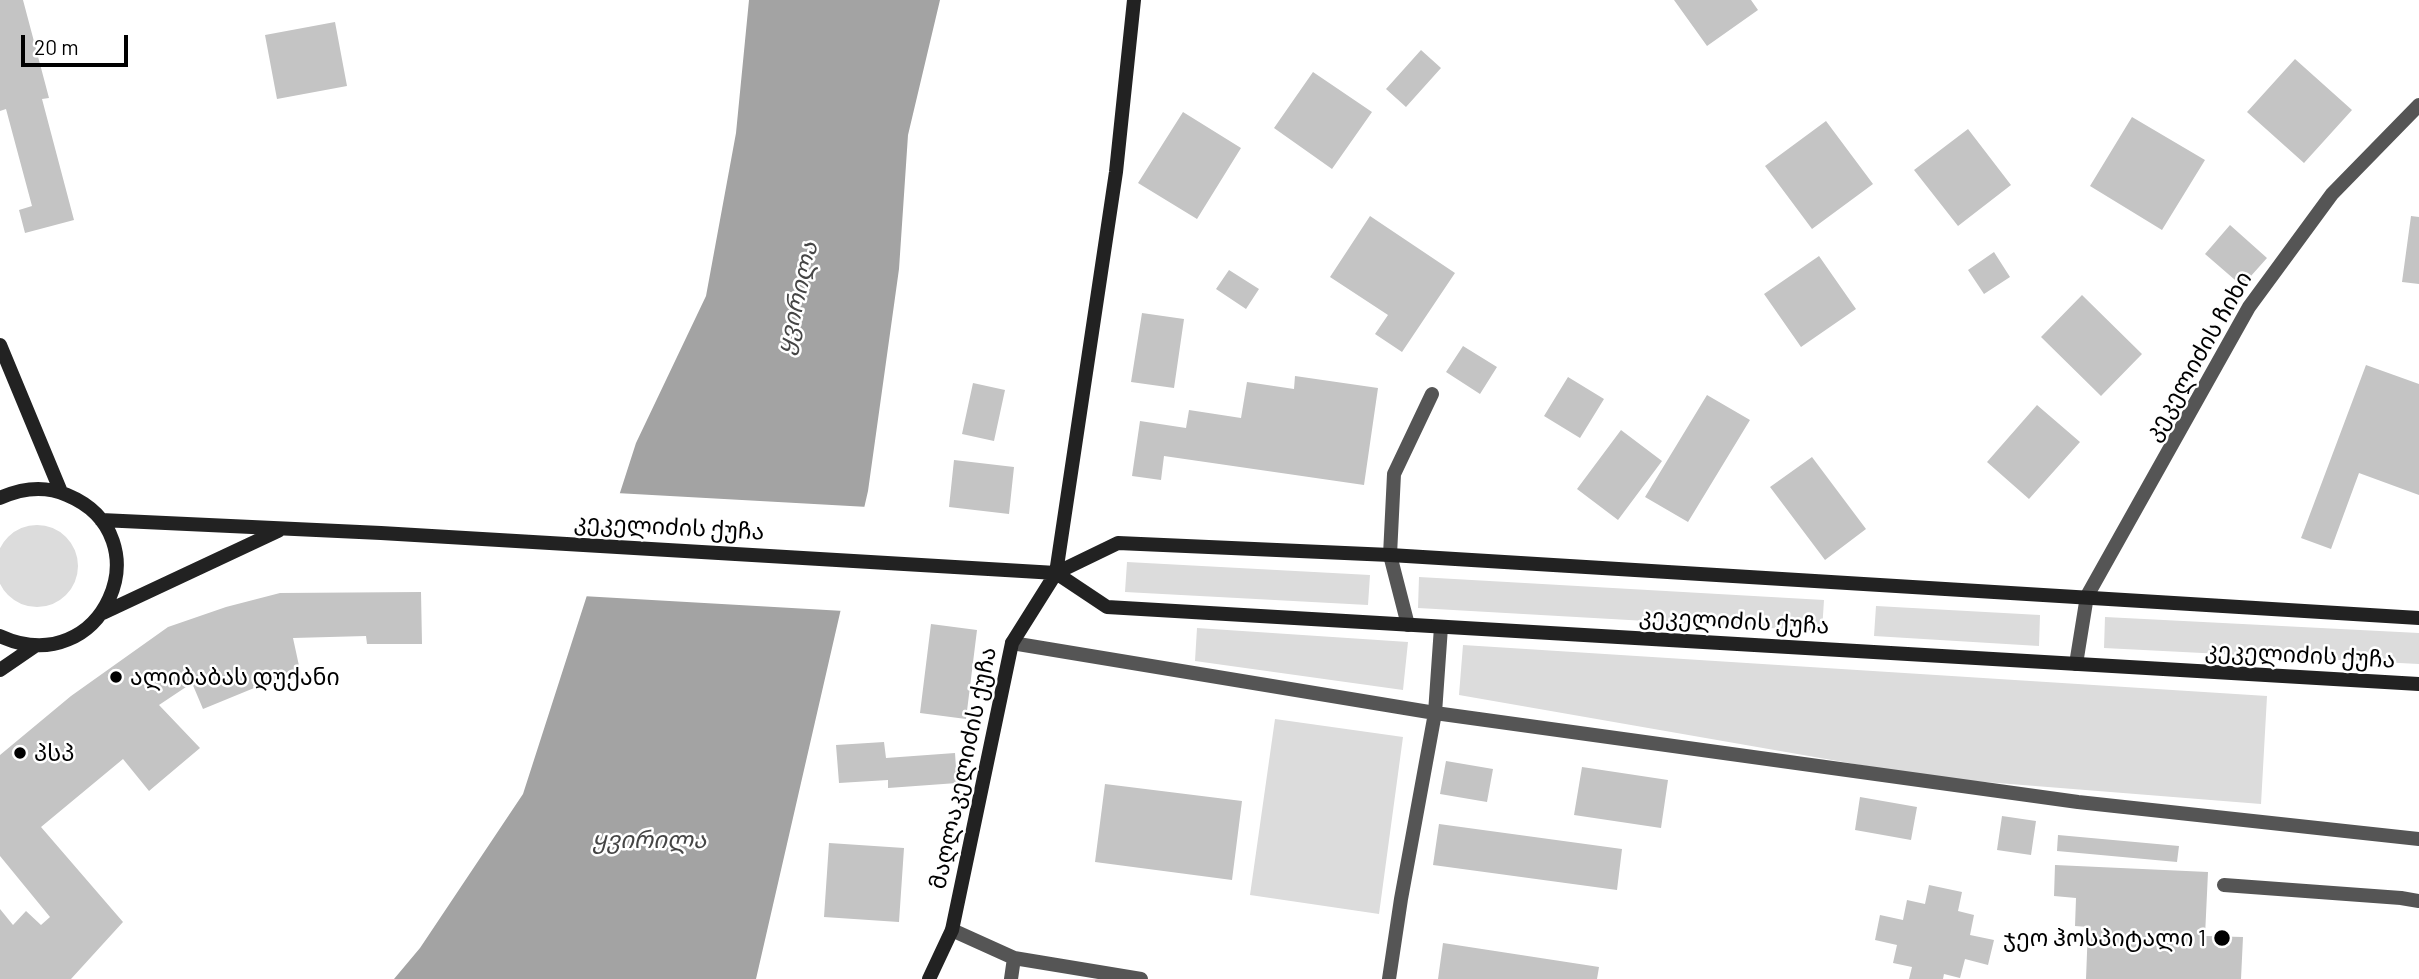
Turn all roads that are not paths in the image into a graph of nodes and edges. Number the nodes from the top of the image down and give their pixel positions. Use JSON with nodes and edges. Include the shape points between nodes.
{"nodes":[{"id":1,"x":1135,"y":0,"type":"edge"},
{"id":2,"x":2419,"y":105,"type":"edge"},
{"id":3,"x":0,"y":345,"type":"edge"},
{"id":4,"x":1432,"y":394,"type":"dead end"},
{"id":5,"x":61,"y":492,"type":"junction"},
{"id":6,"x":0,"y":498,"type":"edge"},
{"id":7,"x":101,"y":520,"type":"junction"},
{"id":8,"x":279,"y":530,"type":"junction"},
{"id":9,"x":1390,"y":555,"type":"junction"},
{"id":10,"x":1056,"y":573,"type":"junction"},
{"id":11,"x":2087,"y":596,"type":"junction"},
{"id":12,"x":103,"y":613,"type":"junction"},
{"id":13,"x":2419,"y":618,"type":"edge"},
{"id":14,"x":1408,"y":625,"type":"junction"},
{"id":15,"x":1441,"y":627,"type":"junction"},
{"id":16,"x":0,"y":636,"type":"edge"},
{"id":17,"x":1012,"y":643,"type":"junction"},
{"id":18,"x":35,"y":646,"type":"junction"},
{"id":19,"x":2076,"y":664,"type":"junction"},
{"id":20,"x":0,"y":670,"type":"edge"},
{"id":21,"x":2419,"y":684,"type":"edge"},
{"id":22,"x":1435,"y":713,"type":"junction"},
{"id":23,"x":2419,"y":839,"type":"edge"},
{"id":24,"x":2224,"y":885,"type":"dead end"},
{"id":25,"x":2419,"y":901,"type":"edge"},
{"id":26,"x":952,"y":930,"type":"junction"},
{"id":27,"x":1014,"y":958,"type":"junction"},
{"id":28,"x":929,"y":979,"type":"edge"},
{"id":29,"x":1011,"y":979,"type":"edge"},
{"id":30,"x":1141,"y":979,"type":"edge"},
{"id":31,"x":1389,"y":979,"type":"edge"}],
"edges":[{"from":1,"to":10,"type":"street","via":[[1116,172]]},
{"from":2,"to":11,"type":"street","name":"კეკელიძის ჩიხი","via":[[2332,194],[2249,307]]},
{"from":3,"to":5,"type":"street"},
{"from":4,"to":9,"type":"street","via":[[1394,474]]},
{"from":5,"to":6,"type":"street","via":[[31,489]]},
{"from":5,"to":7,"type":"street","via":[[76,498]]},
{"from":7,"to":8,"type":"street","name":"კეკელიძის ქუჩა"},
{"from":7,"to":12,"type":"street","via":[[114,547],[117,576]]},
{"from":8,"to":10,"type":"street","name":"კეკელიძის ქუჩა"},
{"from":8,"to":12,"type":"street","name":"კეკელიძის ქუჩა"},
{"from":9,"to":10,"type":"street","name":"კეკელიძის ქუჩა","via":[[1118,543]]},
{"from":9,"to":11,"type":"street","name":"კეკელიძის ქუჩა"},
{"from":9,"to":14,"type":"street"},
{"from":10,"to":14,"type":"street","name":"კეკელიძის ქუჩა","via":[[1107,607]]},
{"from":10,"to":17,"type":"street","name":"მაღლაკელიძის ქუჩა"},
{"from":11,"to":13,"type":"street","name":"კეკელიძის ქუჩა"},
{"from":11,"to":19,"type":"street","name":"კეკელიძის ჩიხი"},
{"from":12,"to":18,"type":"street","via":[[73,638]]},
{"from":14,"to":15,"type":"street","name":"კეკელიძის ქუჩა"},
{"from":15,"to":19,"type":"street","name":"კეკელიძის ქუჩა"},
{"from":15,"to":22,"type":"street"},
{"from":16,"to":18,"type":"street"},
{"from":17,"to":22,"type":"street"},
{"from":17,"to":26,"type":"street","name":"მაღლაკელიძის ქუჩა"},
{"from":18,"to":20,"type":"street"},
{"from":19,"to":21,"type":"street","name":"კეკელიძის ქუჩა"},
{"from":22,"to":23,"type":"street","via":[[2078,802]]},
{"from":22,"to":31,"type":"street"},
{"from":24,"to":25,"type":"street"},
{"from":26,"to":27,"type":"street"},
{"from":26,"to":28,"type":"street","name":"მაღლაკელიძის ქუჩა"},
{"from":27,"to":29,"type":"street"},
{"from":27,"to":30,"type":"street"}]}
